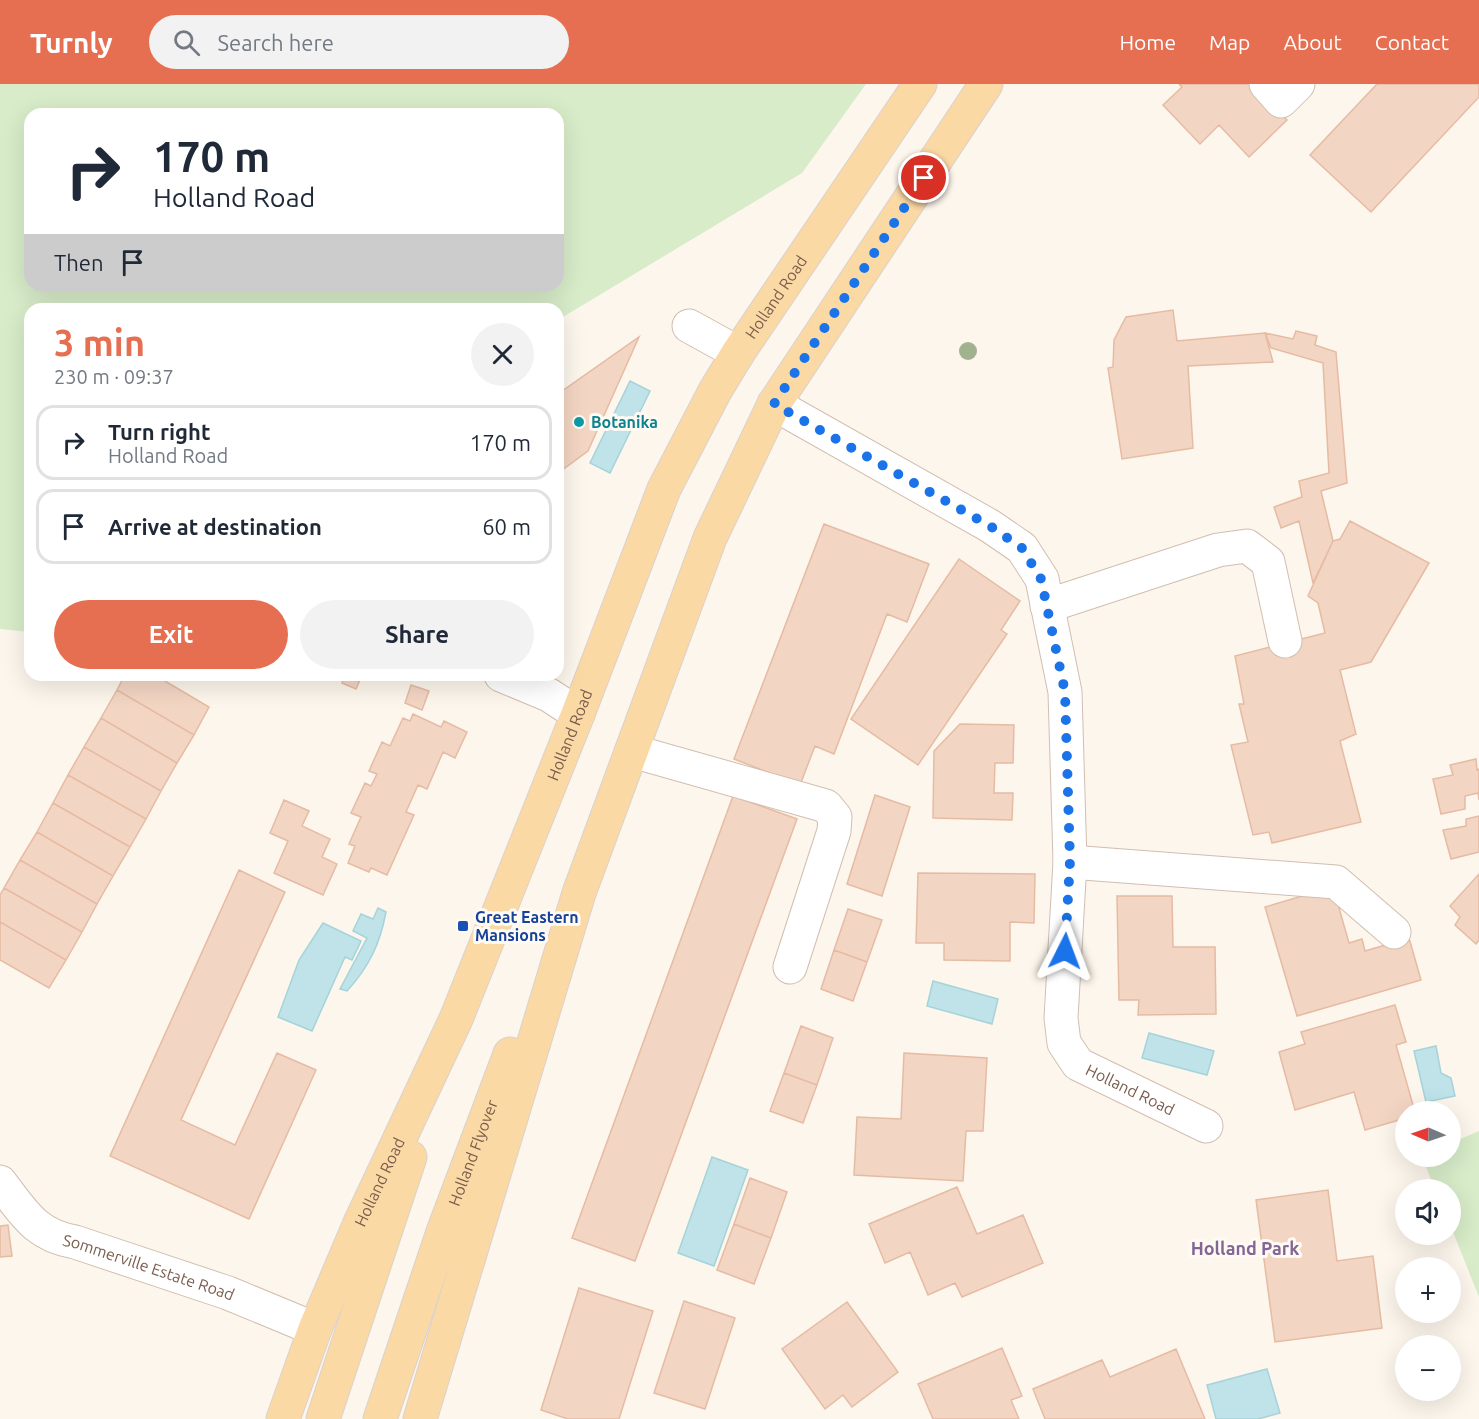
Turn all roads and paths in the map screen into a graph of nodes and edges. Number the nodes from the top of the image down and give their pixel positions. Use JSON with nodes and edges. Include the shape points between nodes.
{"nodes":[{"id":1,"x":921,"y":84,"type":"edge"},
{"id":2,"x":986,"y":84,"type":"edge"},
{"id":3,"x":1266,"y":84,"type":"edge"},
{"id":4,"x":1298,"y":84,"type":"edge"},
{"id":5,"x":689,"y":326,"type":"dead end"},
{"id":6,"x":738,"y":353,"type":"junction"},
{"id":7,"x":774,"y":404,"type":"junction"},
{"id":8,"x":1047,"y":606,"type":"junction"},
{"id":9,"x":1285,"y":641,"type":"dead end"},
{"id":10,"x":515,"y":681,"type":"edge"},
{"id":11,"x":578,"y":714,"type":"junction"},
{"id":12,"x":632,"y":751,"type":"junction"},
{"id":13,"x":1070,"y":861,"type":"junction"},
{"id":14,"x":579,"y":893,"type":"junction"},
{"id":15,"x":1394,"y":932,"type":"dead end"},
{"id":16,"x":790,"y":967,"type":"dead end"},
{"id":17,"x":456,"y":1018,"type":"junction"},
{"id":18,"x":1206,"y":1126,"type":"dead end"},
{"id":19,"x":0,"y":1182,"type":"edge"},
{"id":20,"x":315,"y":1329,"type":"junction"},
{"id":21,"x":385,"y":1404,"type":"edge"},
{"id":22,"x":283,"y":1419,"type":"edge"},
{"id":23,"x":323,"y":1419,"type":"edge"},
{"id":24,"x":420,"y":1419,"type":"edge"}],
"edges":[{"from":1,"to":6,"type":"main road","name":"Holland Road"},
{"from":2,"to":7,"type":"main road"},
{"from":3,"to":4,"type":"street","via":[[1281,101]]},
{"from":5,"to":6,"type":"street"},
{"from":6,"to":11,"type":"main road","name":"Holland Road","via":[[664,489]]},
{"from":7,"to":8,"type":"street","name":"Holland Road","via":[[889,467],[1022,548],[1041,579]]},
{"from":7,"to":12,"type":"main road","via":[[710,538]]},
{"from":8,"to":9,"type":"street","via":[[1218,550],[1246,546],[1268,562]]},
{"from":8,"to":13,"type":"street","name":"Holland Road","via":[[1065,692]]},
{"from":10,"to":11,"type":"street","via":[[549,695]]},
{"from":11,"to":17,"type":"main road","name":"Holland Road"},
{"from":12,"to":14,"type":"main road"},
{"from":12,"to":16,"type":"street","via":[[826,806],[835,817],[834,831]]},
{"from":13,"to":15,"type":"street","via":[[1336,882]]},
{"from":13,"to":18,"type":"street","name":"Holland Road","via":[[1061,1018],[1064,1043],[1078,1064]]},
{"from":14,"to":21,"type":"main road","name":"Holland Flyover","via":[[499,1080]]},
{"from":14,"to":24,"type":"main road"},
{"from":17,"to":20,"type":"main road","name":"Holland Road"},
{"from":17,"to":23,"type":"main road"},
{"from":19,"to":20,"type":"street","name":"Sommerville Estate Road","via":[[31,1223],[54,1238],[228,1293]]},
{"from":20,"to":22,"type":"main road","name":"Holland Road"}]}
